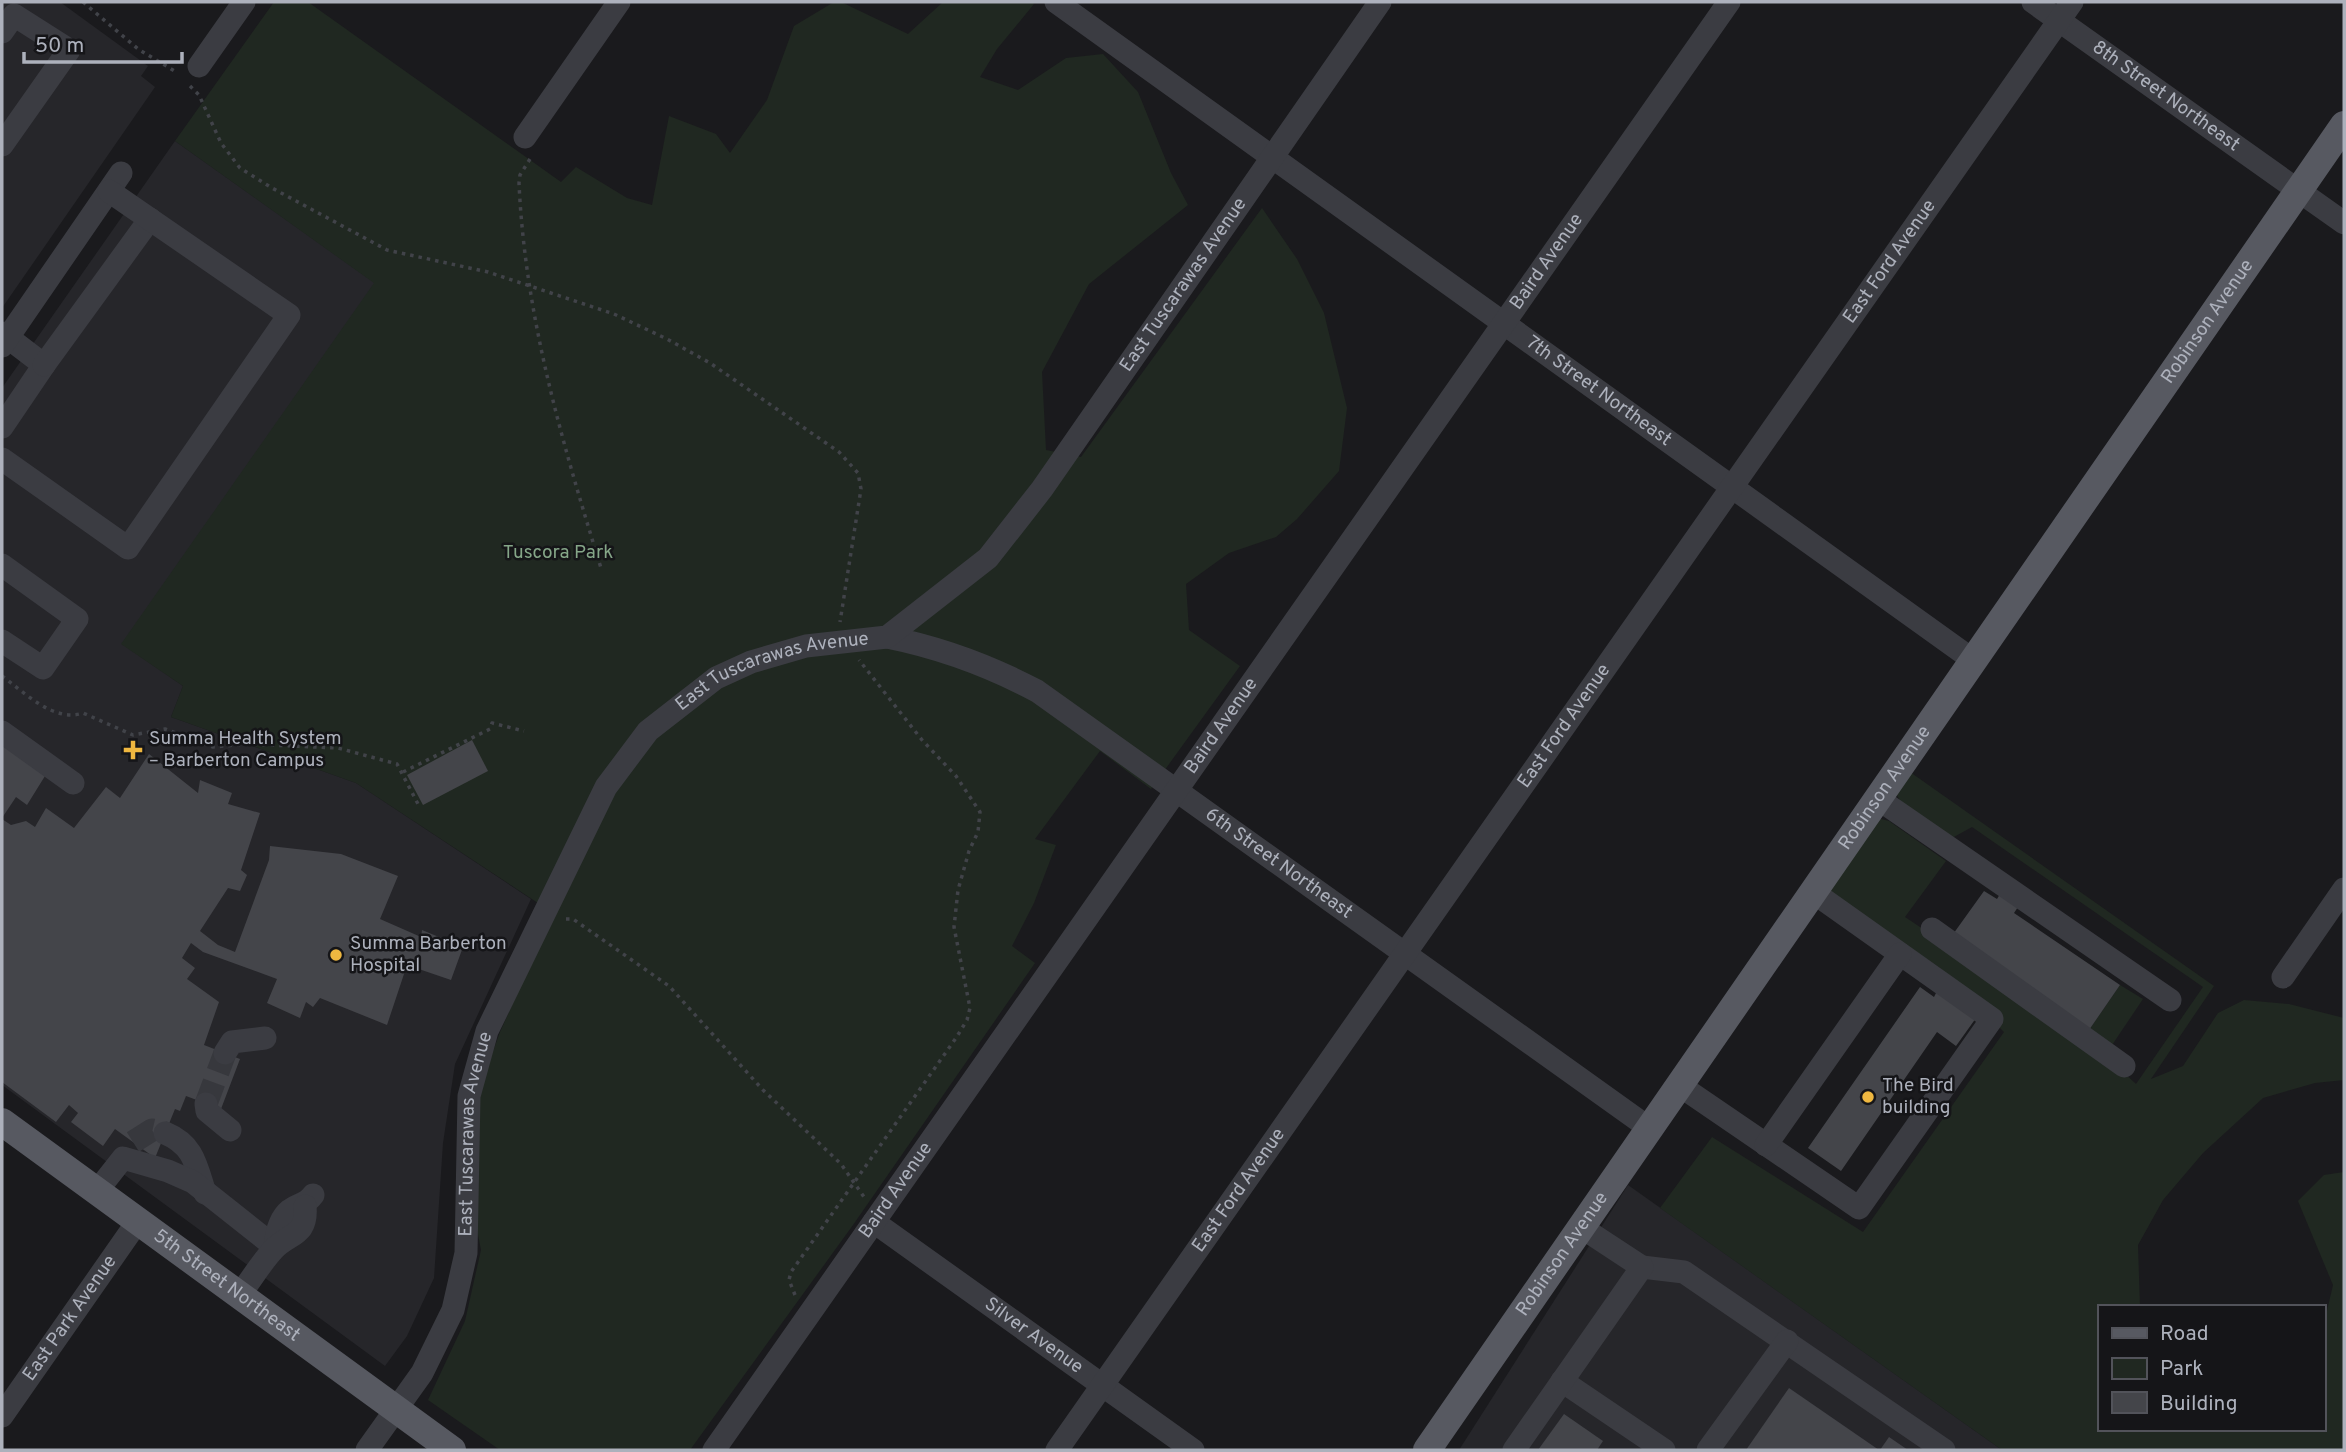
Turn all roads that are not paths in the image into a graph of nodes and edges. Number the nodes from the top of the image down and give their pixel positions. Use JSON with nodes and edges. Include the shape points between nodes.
{"nodes":[{"id":1,"x":244,"y":2,"type":"edge"},
{"id":2,"x":619,"y":2,"type":"edge"},
{"id":3,"x":1056,"y":2,"type":"edge"},
{"id":4,"x":1380,"y":2,"type":"edge"},
{"id":5,"x":1729,"y":2,"type":"edge"},
{"id":6,"x":2033,"y":2,"type":"edge"},
{"id":7,"x":2065,"y":11,"type":"edge"},
{"id":8,"x":2,"y":32,"type":"edge"},
{"id":9,"x":189,"y":75,"type":"road end"},
{"id":10,"x":2344,"y":125,"type":"edge"},
{"id":11,"x":2,"y":145,"type":"edge"},
{"id":12,"x":528,"y":147,"type":"road end"},
{"id":13,"x":1271,"y":159,"type":"junction"},
{"id":14,"x":2298,"y":191,"type":"junction"},
{"id":15,"x":150,"y":219,"type":"junction"},
{"id":16,"x":2344,"y":223,"type":"edge"},
{"id":17,"x":1504,"y":324,"type":"junction"},
{"id":18,"x":4,"y":339,"type":"edge"},
{"id":19,"x":44,"y":365,"type":"junction"},
{"id":20,"x":2,"y":427,"type":"edge"},
{"id":21,"x":2,"y":459,"type":"edge"},
{"id":22,"x":1731,"y":486,"type":"junction"},
{"id":23,"x":2,"y":565,"type":"edge"},
{"id":24,"x":887,"y":637,"type":"junction"},
{"id":25,"x":2,"y":641,"type":"edge"},
{"id":26,"x":1973,"y":660,"type":"junction"},
{"id":27,"x":2,"y":732,"type":"edge"},
{"id":28,"x":73,"y":783,"type":"dead end"},
{"id":29,"x":1177,"y":791,"type":"junction"},
{"id":30,"x":1877,"y":798,"type":"junction"},
{"id":31,"x":2344,"y":889,"type":"edge"},
{"id":32,"x":1813,"y":892,"type":"junction"},
{"id":33,"x":1932,"y":929,"type":"dead end"},
{"id":34,"x":1405,"y":953,"type":"junction"},
{"id":35,"x":1900,"y":954,"type":"junction"},
{"id":36,"x":2283,"y":977,"type":"dead end"},
{"id":37,"x":2170,"y":1000,"type":"dead end"},
{"id":38,"x":265,"y":1038,"type":"dead end"},
{"id":39,"x":225,"y":1054,"type":"tunnel mouth"},
{"id":40,"x":2124,"y":1066,"type":"dead end"},
{"id":41,"x":1679,"y":1085,"type":"junction"},
{"id":42,"x":206,"y":1104,"type":"dead end"},
{"id":43,"x":2,"y":1122,"type":"edge"},
{"id":44,"x":1649,"y":1128,"type":"junction"},
{"id":45,"x":230,"y":1130,"type":"dead end"},
{"id":46,"x":165,"y":1133,"type":"dead end"},
{"id":47,"x":1766,"y":1145,"type":"junction"},
{"id":48,"x":97,"y":1191,"type":"junction"},
{"id":49,"x":205,"y":1193,"type":"junction"},
{"id":50,"x":310,"y":1200,"type":"dead end"},
{"id":51,"x":878,"y":1217,"type":"junction"},
{"id":52,"x":138,"y":1221,"type":"junction"},
{"id":53,"x":1581,"y":1227,"type":"junction"},
{"id":54,"x":275,"y":1247,"type":"junction"},
{"id":55,"x":1642,"y":1267,"type":"junction"},
{"id":56,"x":240,"y":1294,"type":"junction"},
{"id":57,"x":1787,"y":1341,"type":"junction"},
{"id":58,"x":1562,"y":1381,"type":"junction"},
{"id":59,"x":1102,"y":1385,"type":"junction"},
{"id":60,"x":396,"y":1409,"type":"junction"},
{"id":61,"x":2,"y":1416,"type":"edge"},
{"id":62,"x":367,"y":1450,"type":"edge"},
{"id":63,"x":452,"y":1450,"type":"edge"},
{"id":64,"x":714,"y":1450,"type":"edge"},
{"id":65,"x":1057,"y":1450,"type":"edge"},
{"id":66,"x":1193,"y":1450,"type":"edge"},
{"id":67,"x":1427,"y":1450,"type":"edge"},
{"id":68,"x":1514,"y":1450,"type":"edge"},
{"id":69,"x":1664,"y":1450,"type":"edge"},
{"id":70,"x":1708,"y":1450,"type":"edge"},
{"id":71,"x":1944,"y":1450,"type":"edge"}],
"edges":[{"from":1,"to":9,"type":"street"},
{"from":2,"to":12,"type":"street"},
{"from":3,"to":13,"type":"street","name":"7th Street Northeast"},
{"from":4,"to":13,"type":"street","name":"East Tuscarawas Avenue"},
{"from":5,"to":17,"type":"street","name":"Baird Avenue"},
{"from":6,"to":7,"type":"street","name":"8th Street Northeast"},
{"from":7,"to":14,"type":"street","name":"8th Street Northeast"},
{"from":7,"to":22,"type":"street","name":"East Ford Avenue"},
{"from":8,"to":11,"type":"street","via":[[13,15],[69,50]]},
{"from":10,"to":14,"type":"main road","name":"Robinson Avenue"},
{"from":13,"to":17,"type":"street","name":"7th Street Northeast"},
{"from":13,"to":24,"type":"street","name":"East Tuscarawas Avenue","via":[[1016,524],[988,558]]},
{"from":14,"to":16,"type":"street","name":"8th Street Northeast"},
{"from":14,"to":26,"type":"main road","name":"Robinson Avenue"},
{"from":15,"to":18,"type":"street","via":[[115,182]]},
{"from":15,"to":19,"type":"street"},
{"from":15,"to":21,"type":"street","via":[[289,315],[128,548]]},
{"from":17,"to":22,"type":"street","name":"7th Street Northeast"},
{"from":17,"to":29,"type":"street","name":"Baird Avenue"},
{"from":18,"to":19,"type":"street"},
{"from":19,"to":20,"type":"street"},
{"from":22,"to":26,"type":"street","name":"7th Street Northeast"},
{"from":22,"to":34,"type":"street","name":"East Ford Avenue"},
{"from":23,"to":25,"type":"street","via":[[77,619],[43,668]]},
{"from":24,"to":29,"type":"street","name":"6th Street Northeast","via":[[951,651],[1037,691]]},
{"from":24,"to":60,"type":"street","name":"East Tuscarawas Avenue","via":[[806,646],[716,678],[648,731],[606,788],[487,1031],[469,1096],[466,1253],[453,1310],[422,1373]]},
{"from":26,"to":30,"type":"main road","name":"Robinson Avenue"},
{"from":27,"to":28,"type":"street"},
{"from":29,"to":34,"type":"street","name":"6th Street Northeast"},
{"from":29,"to":51,"type":"street","name":"Baird Avenue"},
{"from":30,"to":32,"type":"main road","name":"Robinson Avenue"},
{"from":30,"to":37,"type":"street"},
{"from":31,"to":36,"type":"street"},
{"from":32,"to":35,"type":"street"},
{"from":32,"to":41,"type":"main road","name":"Robinson Avenue"},
{"from":33,"to":40,"type":"street"},
{"from":34,"to":44,"type":"street","name":"6th Street Northeast"},
{"from":34,"to":59,"type":"street","name":"East Ford Avenue"},
{"from":35,"to":47,"type":"street"},
{"from":35,"to":47,"type":"street","via":[[1992,1019],[1859,1208]]},
{"from":38,"to":39,"type":"street","via":[[232,1042]]},
{"from":41,"to":44,"type":"main road","name":"Robinson Avenue"},
{"from":41,"to":47,"type":"street"},
{"from":42,"to":45,"type":"street","via":[[207,1111]]},
{"from":43,"to":48,"type":"main road","name":"5th Street Northeast"},
{"from":44,"to":53,"type":"main road","name":"Robinson Avenue"},
{"from":46,"to":49,"type":"street","via":[[183,1141],[194,1158]]},
{"from":48,"to":49,"type":"street","via":[[128,1150]]},
{"from":48,"to":52,"type":"main road","name":"5th Street Northeast"},
{"from":49,"to":54,"type":"street"},
{"from":50,"to":54,"type":"street","via":[[290,1210],[278,1227]]},
{"from":51,"to":59,"type":"street","name":"Silver Avenue"},
{"from":51,"to":64,"type":"street","name":"Baird Avenue"},
{"from":52,"to":56,"type":"main road","name":"5th Street Northeast"},
{"from":52,"to":61,"type":"street","name":"East Park Avenue"},
{"from":53,"to":55,"type":"street"},
{"from":53,"to":67,"type":"main road","name":"Robinson Avenue"},
{"from":54,"to":56,"type":"street"},
{"from":55,"to":57,"type":"street","via":[[1684,1272]]},
{"from":55,"to":58,"type":"street"},
{"from":56,"to":60,"type":"main road","name":"5th Street Northeast"},
{"from":57,"to":70,"type":"street"},
{"from":57,"to":71,"type":"street"},
{"from":58,"to":68,"type":"street"},
{"from":58,"to":69,"type":"street"},
{"from":59,"to":65,"type":"street","name":"East Ford Avenue"},
{"from":59,"to":66,"type":"street","name":"Silver Avenue"},
{"from":60,"to":62,"type":"street","name":"East Tuscarawas Avenue"},
{"from":60,"to":63,"type":"main road","name":"5th Street Northeast"}]}
